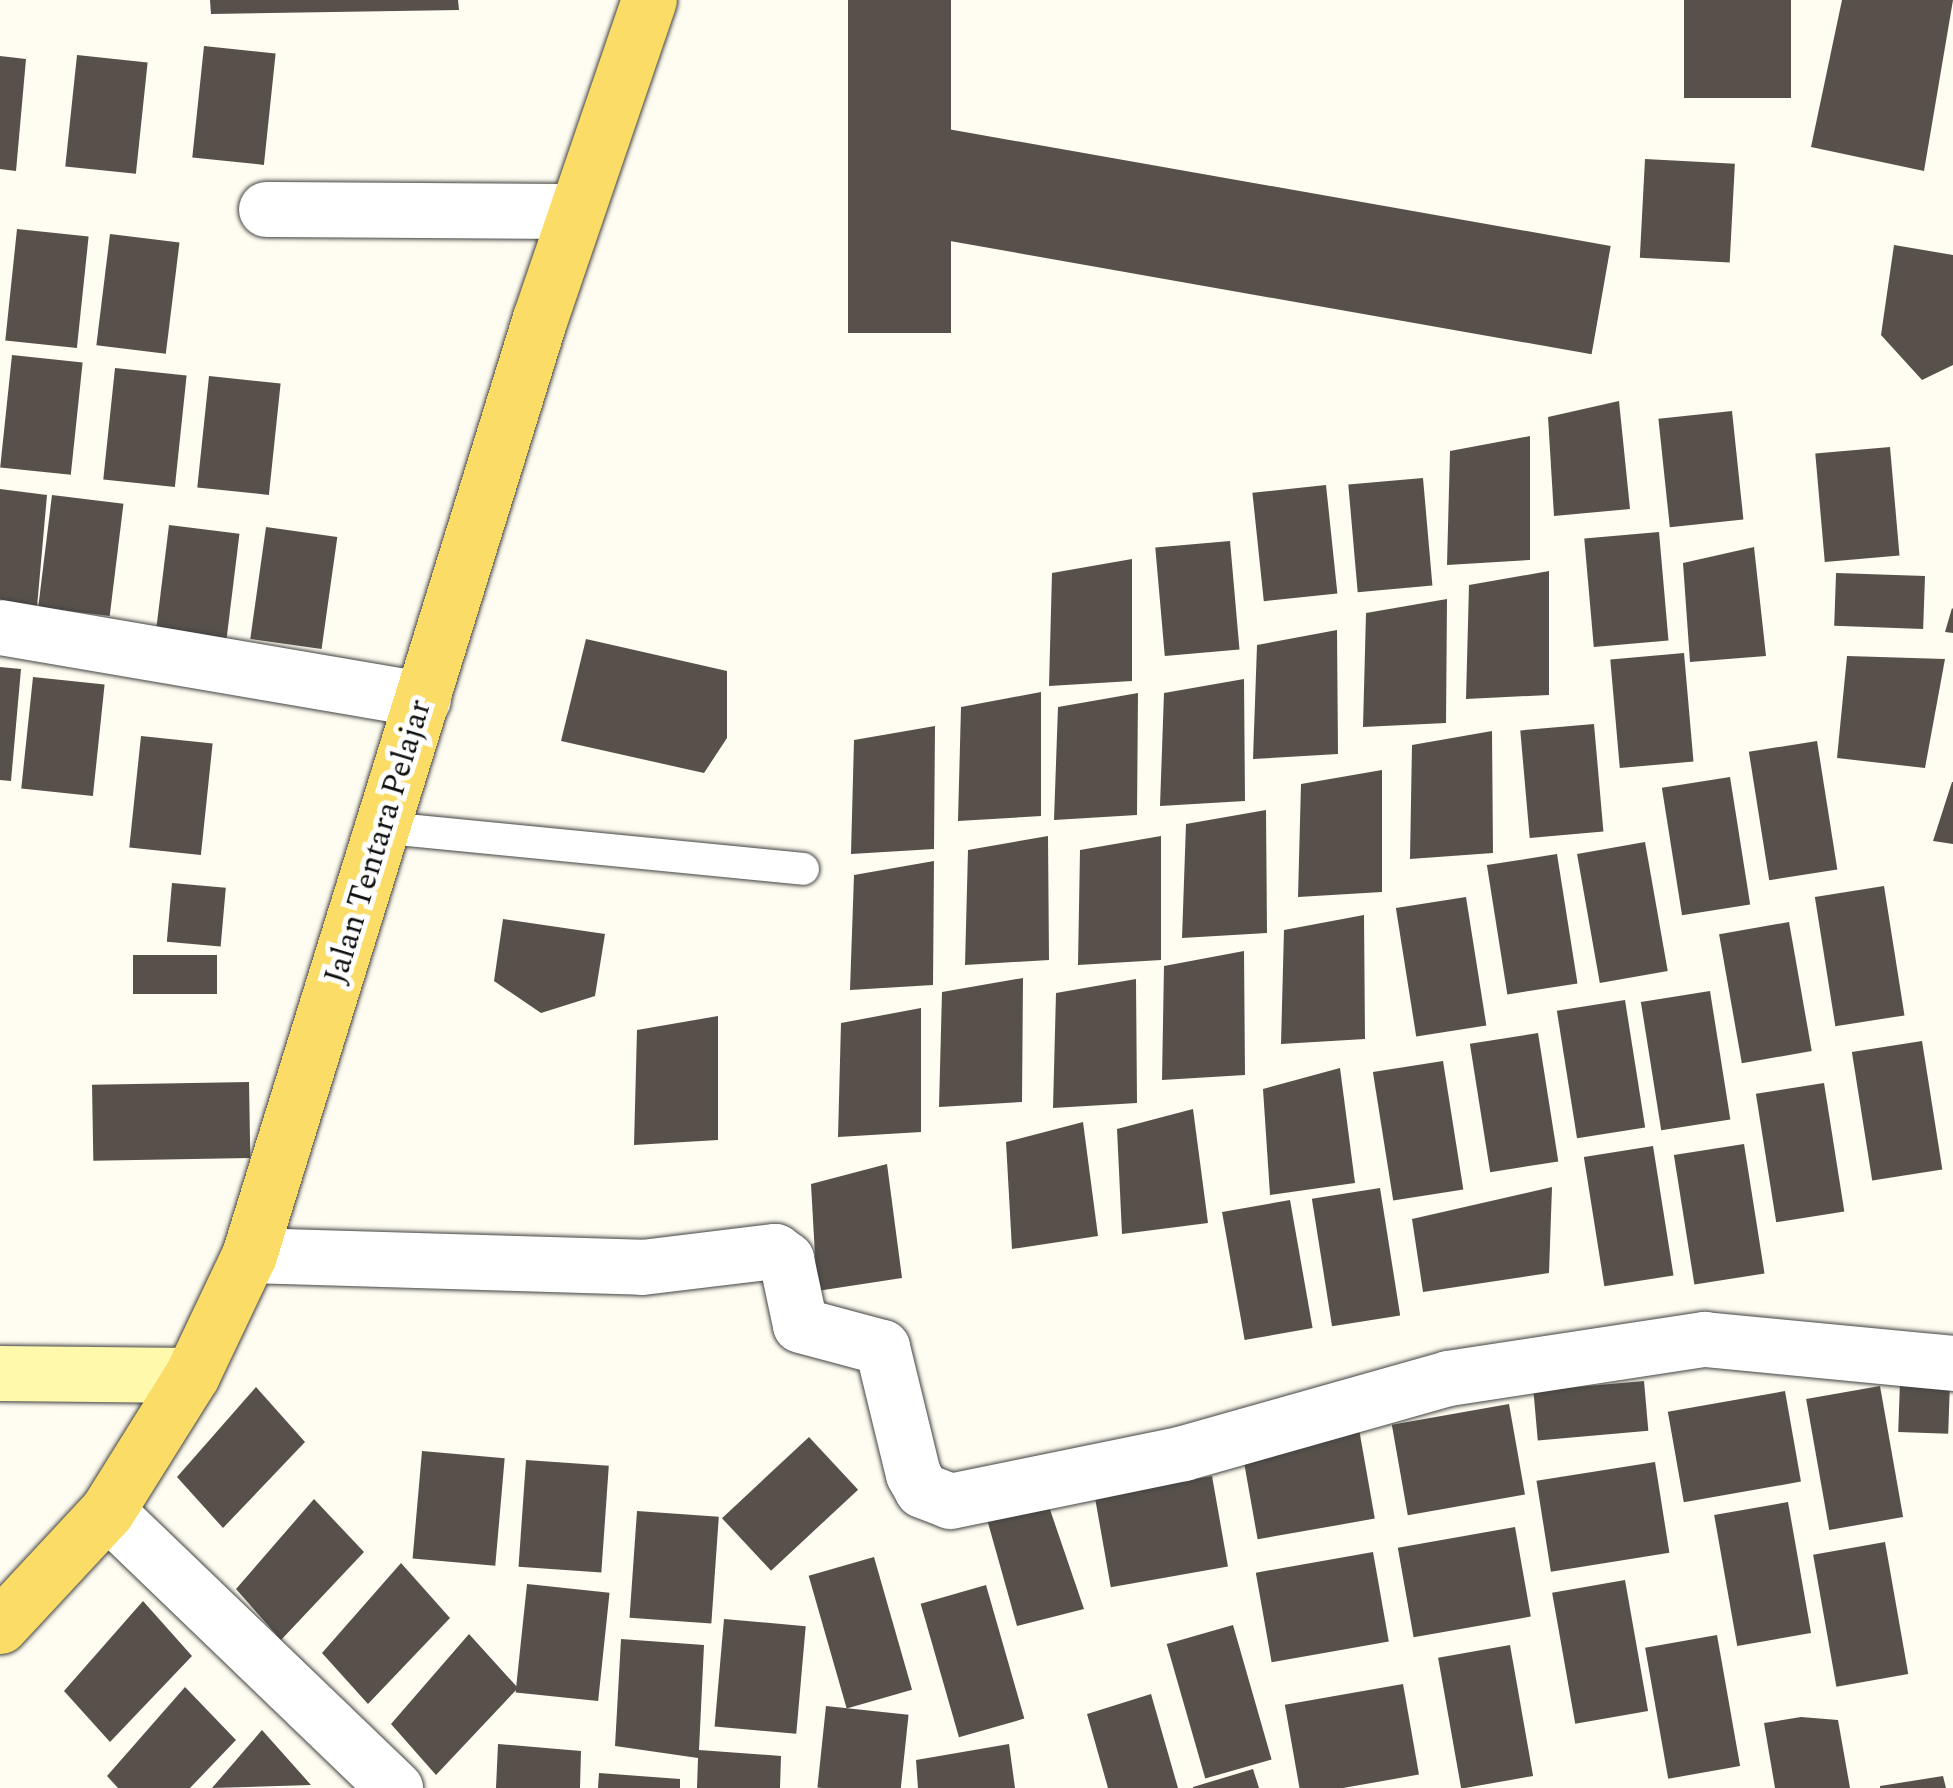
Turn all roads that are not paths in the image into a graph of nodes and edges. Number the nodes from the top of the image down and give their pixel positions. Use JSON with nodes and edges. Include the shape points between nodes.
{"nodes":[{"id":1,"x":648,"y":0,"type":"edge"},
{"id":2,"x":266,"y":208,"type":"dead end"},
{"id":3,"x":574,"y":211,"type":"junction"},
{"id":4,"x":0,"y":626,"type":"edge"},
{"id":5,"x":423,"y":699,"type":"junction"},
{"id":6,"x":386,"y":828,"type":"junction"},
{"id":7,"x":803,"y":870,"type":"dead end"},
{"id":8,"x":249,"y":1254,"type":"junction"},
{"id":9,"x":1953,"y":1363,"type":"edge"},
{"id":10,"x":0,"y":1372,"type":"edge"},
{"id":11,"x":192,"y":1375,"type":"junction"},
{"id":12,"x":107,"y":1511,"type":"junction"},
{"id":13,"x":0,"y":1626,"type":"edge"},
{"id":14,"x":395,"y":1788,"type":"edge"}],
"edges":[{"from":1,"to":3,"type":"main road","name":"Jalan Tentara Pelajar"},
{"from":2,"to":3,"type":"street"},
{"from":3,"to":5,"type":"main road","name":"Jalan Tentara Pelajar"},
{"from":4,"to":5,"type":"street"},
{"from":5,"to":6,"type":"main road","name":"Jalan Tentara Pelajar"},
{"from":6,"to":7,"type":"lane"},
{"from":6,"to":8,"type":"main road","name":"Jalan Tentara Pelajar"},
{"from":8,"to":9,"type":"street","via":[[642,1267],[775,1251],[786,1259],[800,1324],[882,1347],[913,1474],[922,1490],[950,1501],[1183,1453],[1448,1378],[1704,1338]]},
{"from":8,"to":11,"type":"main road","name":"Jalan Tentara Pelajar"},
{"from":10,"to":11,"type":"street"},
{"from":11,"to":12,"type":"main road","name":"Jalan Tentara Pelajar"},
{"from":12,"to":13,"type":"main road","name":"Jalan Tentara Pelajar"},
{"from":12,"to":14,"type":"street"}]}
